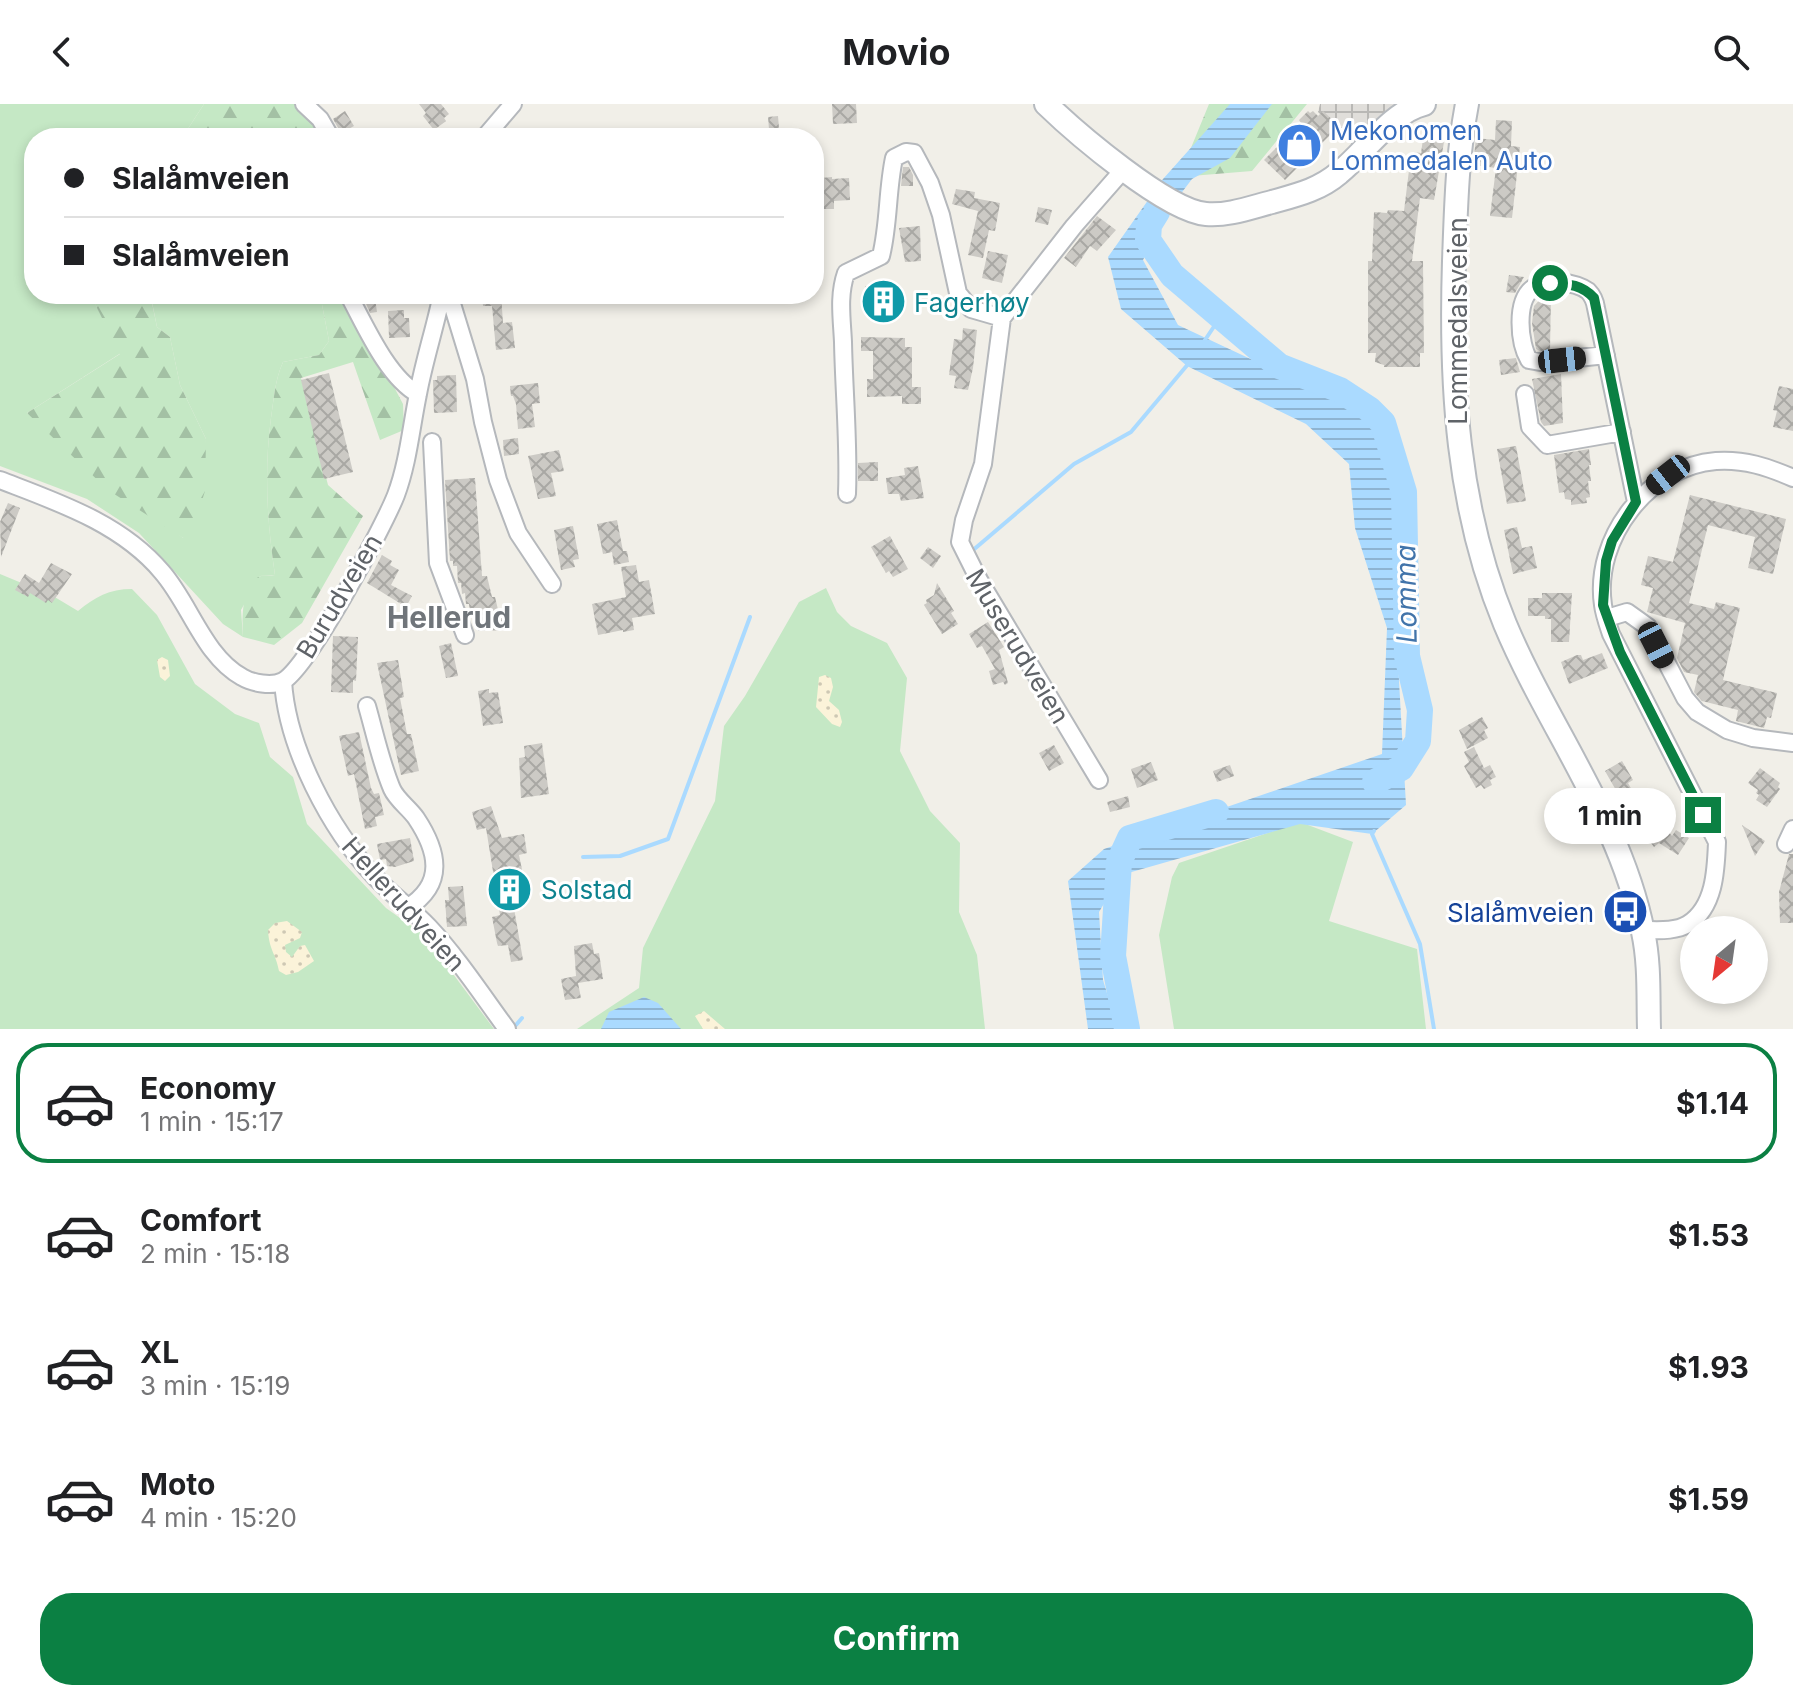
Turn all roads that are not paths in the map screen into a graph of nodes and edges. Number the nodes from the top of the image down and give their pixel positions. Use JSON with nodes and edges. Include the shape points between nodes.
{"nodes":[{"id":1,"x":304,"y":104,"type":"edge"},
{"id":2,"x":513,"y":104,"type":"edge"},
{"id":3,"x":1046,"y":104,"type":"edge"},
{"id":4,"x":1424,"y":104,"type":"edge"},
{"id":5,"x":1461,"y":105,"type":"edge"},
{"id":6,"x":325,"y":128,"type":"edge"},
{"id":7,"x":493,"y":128,"type":"edge"},
{"id":8,"x":1124,"y":169,"type":"junction"},
{"id":9,"x":354,"y":304,"type":"edge"},
{"id":10,"x":440,"y":304,"type":"edge"},
{"id":11,"x":452,"y":304,"type":"edge"},
{"id":12,"x":1002,"y":318,"type":"junction"},
{"id":13,"x":1606,"y":355,"type":"junction"},
{"id":14,"x":418,"y":394,"type":"junction"},
{"id":15,"x":1525,"y":394,"type":"dead end"},
{"id":16,"x":1622,"y":432,"type":"junction"},
{"id":17,"x":432,"y":442,"type":"dead end"},
{"id":18,"x":1793,"y":478,"type":"edge"},
{"id":19,"x":0,"y":480,"type":"edge"},
{"id":20,"x":847,"y":494,"type":"dead end"},
{"id":21,"x":1636,"y":502,"type":"junction"},
{"id":22,"x":552,"y":584,"type":"dead end"},
{"id":23,"x":1607,"y":618,"type":"junction"},
{"id":24,"x":465,"y":635,"type":"dead end"},
{"id":25,"x":283,"y":681,"type":"junction"},
{"id":26,"x":367,"y":706,"type":"dead end"},
{"id":27,"x":1793,"y":743,"type":"edge"},
{"id":28,"x":1099,"y":780,"type":"dead end"},
{"id":29,"x":407,"y":908,"type":"junction"},
{"id":30,"x":1643,"y":930,"type":"junction"},
{"id":31,"x":507,"y":1029,"type":"edge"},
{"id":32,"x":1649,"y":1029,"type":"edge"}],
"edges":[{"from":1,"to":6,"type":"street"},
{"from":2,"to":7,"type":"street"},
{"from":3,"to":8,"type":"main road"},
{"from":4,"to":8,"type":"main road","via":[[1406,111],[1323,186],[1233,212],[1206,214],[1177,204]]},
{"from":5,"to":30,"type":"main road","name":"Lommedalsveien","via":[[1452,355],[1471,514],[1504,621],[1609,831]]},
{"from":8,"to":12,"type":"street"},
{"from":9,"to":14,"type":"street","via":[[393,372]]},
{"from":10,"to":14,"type":"street","name":"Burudveien"},
{"from":11,"to":22,"type":"street","via":[[498,480],[518,533]]},
{"from":12,"to":20,"type":"street","via":[[971,309],[958,293],[930,183],[914,153],[899,154],[891,170],[881,256],[846,273],[843,283]]},
{"from":12,"to":28,"type":"street","name":"Muserudveien","via":[[983,464],[960,542]]},
{"from":13,"to":13,"type":"street","via":[[1594,298],[1587,290],[1550,283],[1531,288],[1521,319],[1529,360]]},
{"from":13,"to":16,"type":"street"},
{"from":14,"to":25,"type":"street","name":"Burudveien","via":[[396,494],[330,621]]},
{"from":15,"to":16,"type":"street","via":[[1530,427],[1547,445]]},
{"from":16,"to":21,"type":"street"},
{"from":17,"to":24,"type":"street","via":[[438,563]]},
{"from":18,"to":21,"type":"street","via":[[1741,461],[1694,464],[1668,475]]},
{"from":19,"to":25,"type":"street","name":"Burudveien","via":[[59,502],[135,546],[161,569],[224,665],[245,679]]},
{"from":21,"to":23,"type":"street","via":[[1606,561],[1602,586]]},
{"from":23,"to":27,"type":"street","via":[[1627,612],[1648,627],[1685,698],[1710,722],[1753,738]]},
{"from":23,"to":30,"type":"street","via":[[1717,842],[1716,877],[1705,904],[1688,924]]},
{"from":25,"to":29,"type":"street","name":"Hellerudveien","via":[[296,742],[332,821]]},
{"from":26,"to":29,"type":"street","via":[[393,793],[415,817],[435,865],[429,891]]},
{"from":29,"to":31,"type":"street","name":"Hellerudveien","via":[[428,927]]},
{"from":30,"to":32,"type":"main road","name":"Lommedalsveien"}]}
